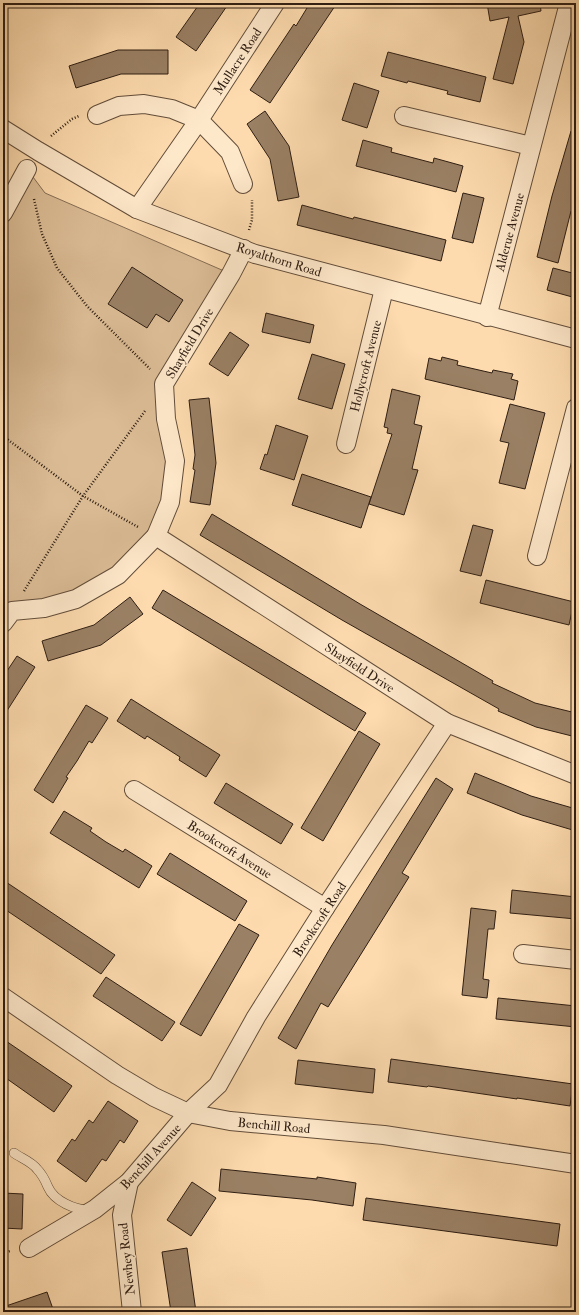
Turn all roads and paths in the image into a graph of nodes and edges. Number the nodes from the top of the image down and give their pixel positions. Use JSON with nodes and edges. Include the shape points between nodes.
{"nodes":[{"id":1,"x":275,"y":3,"type":"edge"},
{"id":2,"x":569,"y":3,"type":"edge"},
{"id":3,"x":97,"y":115,"type":"joint"},
{"id":4,"x":404,"y":116,"type":"dead end"},
{"id":5,"x":199,"y":120,"type":"junction"},
{"id":6,"x":3,"y":129,"type":"edge"},
{"id":7,"x":532,"y":146,"type":"junction"},
{"id":8,"x":38,"y":151,"type":"junction"},
{"id":9,"x":27,"y":169,"type":"joint"},
{"id":10,"x":243,"y":184,"type":"joint"},
{"id":11,"x":137,"y":209,"type":"junction"},
{"id":12,"x":3,"y":213,"type":"edge"},
{"id":13,"x":244,"y":249,"type":"junction"},
{"id":14,"x":384,"y":289,"type":"junction"},
{"id":15,"x":487,"y":317,"type":"junction"},
{"id":16,"x":576,"y":339,"type":"edge"},
{"id":17,"x":164,"y":384,"type":"junction"},
{"id":18,"x":576,"y":408,"type":"edge"},
{"id":19,"x":146,"y":409,"type":"dead end"},
{"id":20,"x":3,"y":436,"type":"edge"},
{"id":21,"x":346,"y":444,"type":"dead end"},
{"id":22,"x":83,"y":496,"type":"junction"},
{"id":23,"x":156,"y":536,"type":"junction"},
{"id":24,"x":536,"y":556,"type":"dead end"},
{"id":25,"x":7,"y":617,"type":"edge"},
{"id":26,"x":447,"y":723,"type":"junction"},
{"id":27,"x":576,"y":775,"type":"edge"},
{"id":28,"x":134,"y":790,"type":"dead end"},
{"id":29,"x":326,"y":908,"type":"junction"},
{"id":30,"x":523,"y":954,"type":"dead end"},
{"id":31,"x":576,"y":960,"type":"edge"},
{"id":32,"x":3,"y":997,"type":"edge"},
{"id":33,"x":188,"y":1113,"type":"junction"},
{"id":34,"x":14,"y":1153,"type":"dead end"},
{"id":35,"x":576,"y":1164,"type":"edge"},
{"id":36,"x":129,"y":1182,"type":"junction"},
{"id":37,"x":95,"y":1210,"type":"junction"},
{"id":38,"x":28,"y":1248,"type":"dead end"},
{"id":39,"x":132,"y":1312,"type":"edge"}],
"edges":[{"from":1,"to":5,"type":"street","name":"Mullacre Road"},
{"from":2,"to":7,"type":"street","name":"Alderue Avenue"},
{"from":3,"to":5,"type":"street","via":[[119,106],[144,104],[172,109]]},
{"from":3,"to":8,"type":"path","via":[[88,112],[72,119],[54,132]]},
{"from":4,"to":7,"type":"street"},
{"from":5,"to":10,"type":"street","via":[[230,152]]},
{"from":5,"to":11,"type":"street","name":"Mullacre Road"},
{"from":6,"to":8,"type":"street","name":"Royalthorn Road"},
{"from":7,"to":15,"type":"street","name":"Alderue Avenue"},
{"from":8,"to":11,"type":"street","name":"Royalthorn Road"},
{"from":9,"to":12,"type":"street"},
{"from":9,"to":17,"type":"path","via":[[42,234],[57,268],[87,306]]},
{"from":10,"to":13,"type":"path","via":[[252,190],[252,220]]},
{"from":11,"to":13,"type":"street","name":"Royalthorn Road"},
{"from":13,"to":14,"type":"street","name":"Royalthorn Road"},
{"from":13,"to":17,"type":"street","name":"Shayfield Drive"},
{"from":14,"to":15,"type":"street","name":"Royalthorn Road"},
{"from":14,"to":21,"type":"street","name":"Hollycroft Avenue"},
{"from":15,"to":16,"type":"street","name":"Royalthorn Road"},
{"from":17,"to":23,"type":"street","name":"Shayfield Drive","via":[[166,419],[175,461],[170,502]]},
{"from":18,"to":24,"type":"street"},
{"from":19,"to":22,"type":"path"},
{"from":20,"to":22,"type":"path"},
{"from":22,"to":23,"type":"path"},
{"from":22,"to":25,"type":"path"},
{"from":23,"to":25,"type":"street","name":"Shayfield Drive","via":[[118,575],[76,599]]},
{"from":23,"to":26,"type":"street","name":"Shayfield Drive"},
{"from":26,"to":27,"type":"street","name":"Shayfield Drive"},
{"from":26,"to":29,"type":"street","name":"Brookcroft Road"},
{"from":28,"to":29,"type":"street","name":"Brookcroft Avenue"},
{"from":29,"to":33,"type":"street","name":"Brookcroft Road","via":[[256,1017],[218,1085]]},
{"from":30,"to":31,"type":"street"},
{"from":32,"to":33,"type":"street","name":"Benchill Road","via":[[117,1075]]},
{"from":33,"to":35,"type":"street","name":"Benchill Road","via":[[230,1121],[384,1135]]},
{"from":33,"to":36,"type":"street","name":"Benchill Avenue"},
{"from":34,"to":37,"type":"lane","via":[[36,1167],[45,1179],[48,1189],[63,1204],[83,1210]]},
{"from":36,"to":37,"type":"street","name":"Benchill Avenue"},
{"from":36,"to":39,"type":"street","name":"Newhey Road","via":[[122,1215]]},
{"from":37,"to":38,"type":"street","name":"Benchill Avenue"}]}
